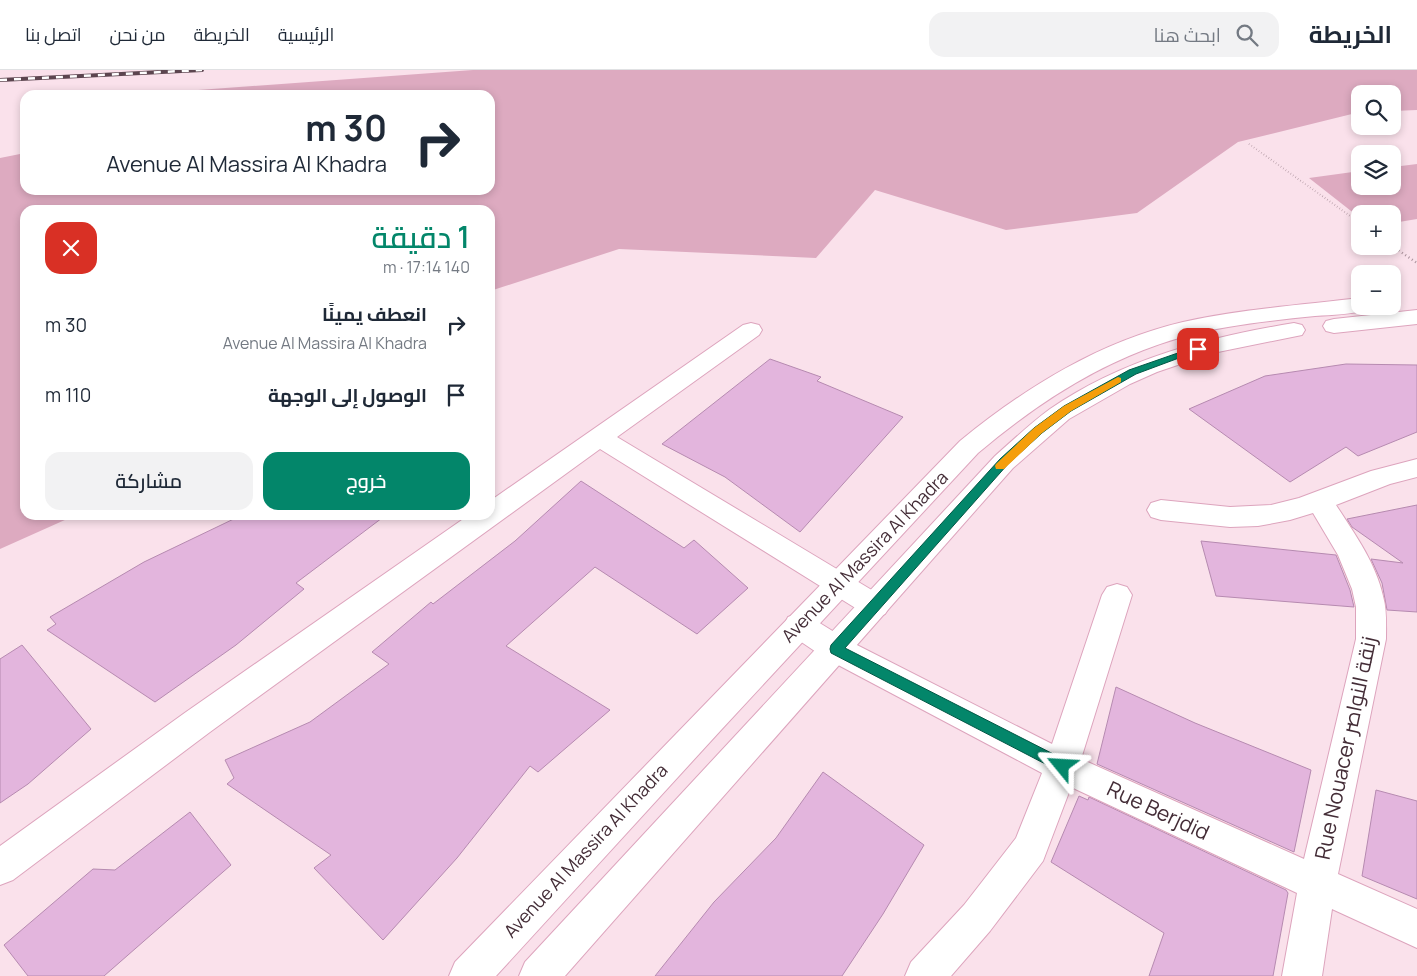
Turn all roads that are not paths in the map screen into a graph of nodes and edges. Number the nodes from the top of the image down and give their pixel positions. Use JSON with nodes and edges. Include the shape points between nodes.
{"nodes":[{"id":1,"x":1417,"y":299,"type":"edge"},
{"id":2,"x":1401,"y":301,"type":"edge"},
{"id":3,"x":1351,"y":307,"type":"edge"},
{"id":4,"x":1417,"y":317,"type":"edge"},
{"id":5,"x":751,"y":330,"type":"dead end"},
{"id":6,"x":599,"y":437,"type":"junction"},
{"id":7,"x":1417,"y":468,"type":"edge"},
{"id":8,"x":1319,"y":500,"type":"junction"},
{"id":9,"x":1161,"y":510,"type":"dead end"},
{"id":10,"x":495,"y":511,"type":"edge"},
{"id":11,"x":483,"y":520,"type":"edge"},
{"id":12,"x":839,"y":583,"type":"junction"},
{"id":13,"x":1117,"y":595,"type":"dead end"},
{"id":14,"x":875,"y":606,"type":"junction"},
{"id":15,"x":799,"y":625,"type":"junction"},
{"id":16,"x":836,"y":649,"type":"junction"},
{"id":17,"x":1062,"y":766,"type":"junction"},
{"id":18,"x":0,"y":868,"type":"edge"},
{"id":19,"x":1317,"y":884,"type":"junction"},
{"id":20,"x":1417,"y":930,"type":"edge"},
{"id":21,"x":470,"y":976,"type":"edge"},
{"id":22,"x":538,"y":976,"type":"edge"},
{"id":23,"x":925,"y":976,"type":"edge"},
{"id":24,"x":1302,"y":976,"type":"edge"}],
"edges":[{"from":1,"to":2,"type":"main road"},
{"from":3,"to":12,"type":"main road","name":"Avenue Al Massira Al Khadra","via":[[1243,318],[1184,329],[1121,350],[1060,381],[1012,412],[970,447]]},
{"from":4,"to":14,"type":"main road","name":"Avenue Al Massira Al Khadra","via":[[1317,327],[1233,341],[1165,360],[1099,389],[1068,408],[1004,462]]},
{"from":5,"to":6,"type":"main road"},
{"from":6,"to":10,"type":"main road"},
{"from":6,"to":12,"type":"main road"},
{"from":7,"to":8,"type":"main road"},
{"from":8,"to":9,"type":"main road","via":[[1278,513],[1246,517]]},
{"from":8,"to":19,"type":"main road","name":"Rue Nouacer زنقة النواصر","via":[[1356,563],[1372,611],[1371,639]]},
{"from":11,"to":18,"type":"main road","via":[[198,722]]},
{"from":12,"to":14,"type":"main road"},
{"from":12,"to":15,"type":"main road","name":"Avenue Al Massira Al Khadra"},
{"from":13,"to":17,"type":"main road"},
{"from":14,"to":16,"type":"main road","name":"Avenue Al Massira Al Khadra"},
{"from":15,"to":16,"type":"main road","name":"Rue Berjdid"},
{"from":15,"to":21,"type":"main road","name":"Avenue Al Massira Al Khadra"},
{"from":16,"to":17,"type":"main road","name":"Rue Berjdid"},
{"from":16,"to":22,"type":"main road","name":"Avenue Al Massira Al Khadra"},
{"from":17,"to":19,"type":"main road","name":"Rue Berjdid"},
{"from":17,"to":23,"type":"main road","via":[[1030,849],[977,918]]},
{"from":19,"to":20,"type":"main road","name":"Rue Berjdid"},
{"from":19,"to":24,"type":"main road","name":"Rue Nouacer زنقة النواصر"}]}
